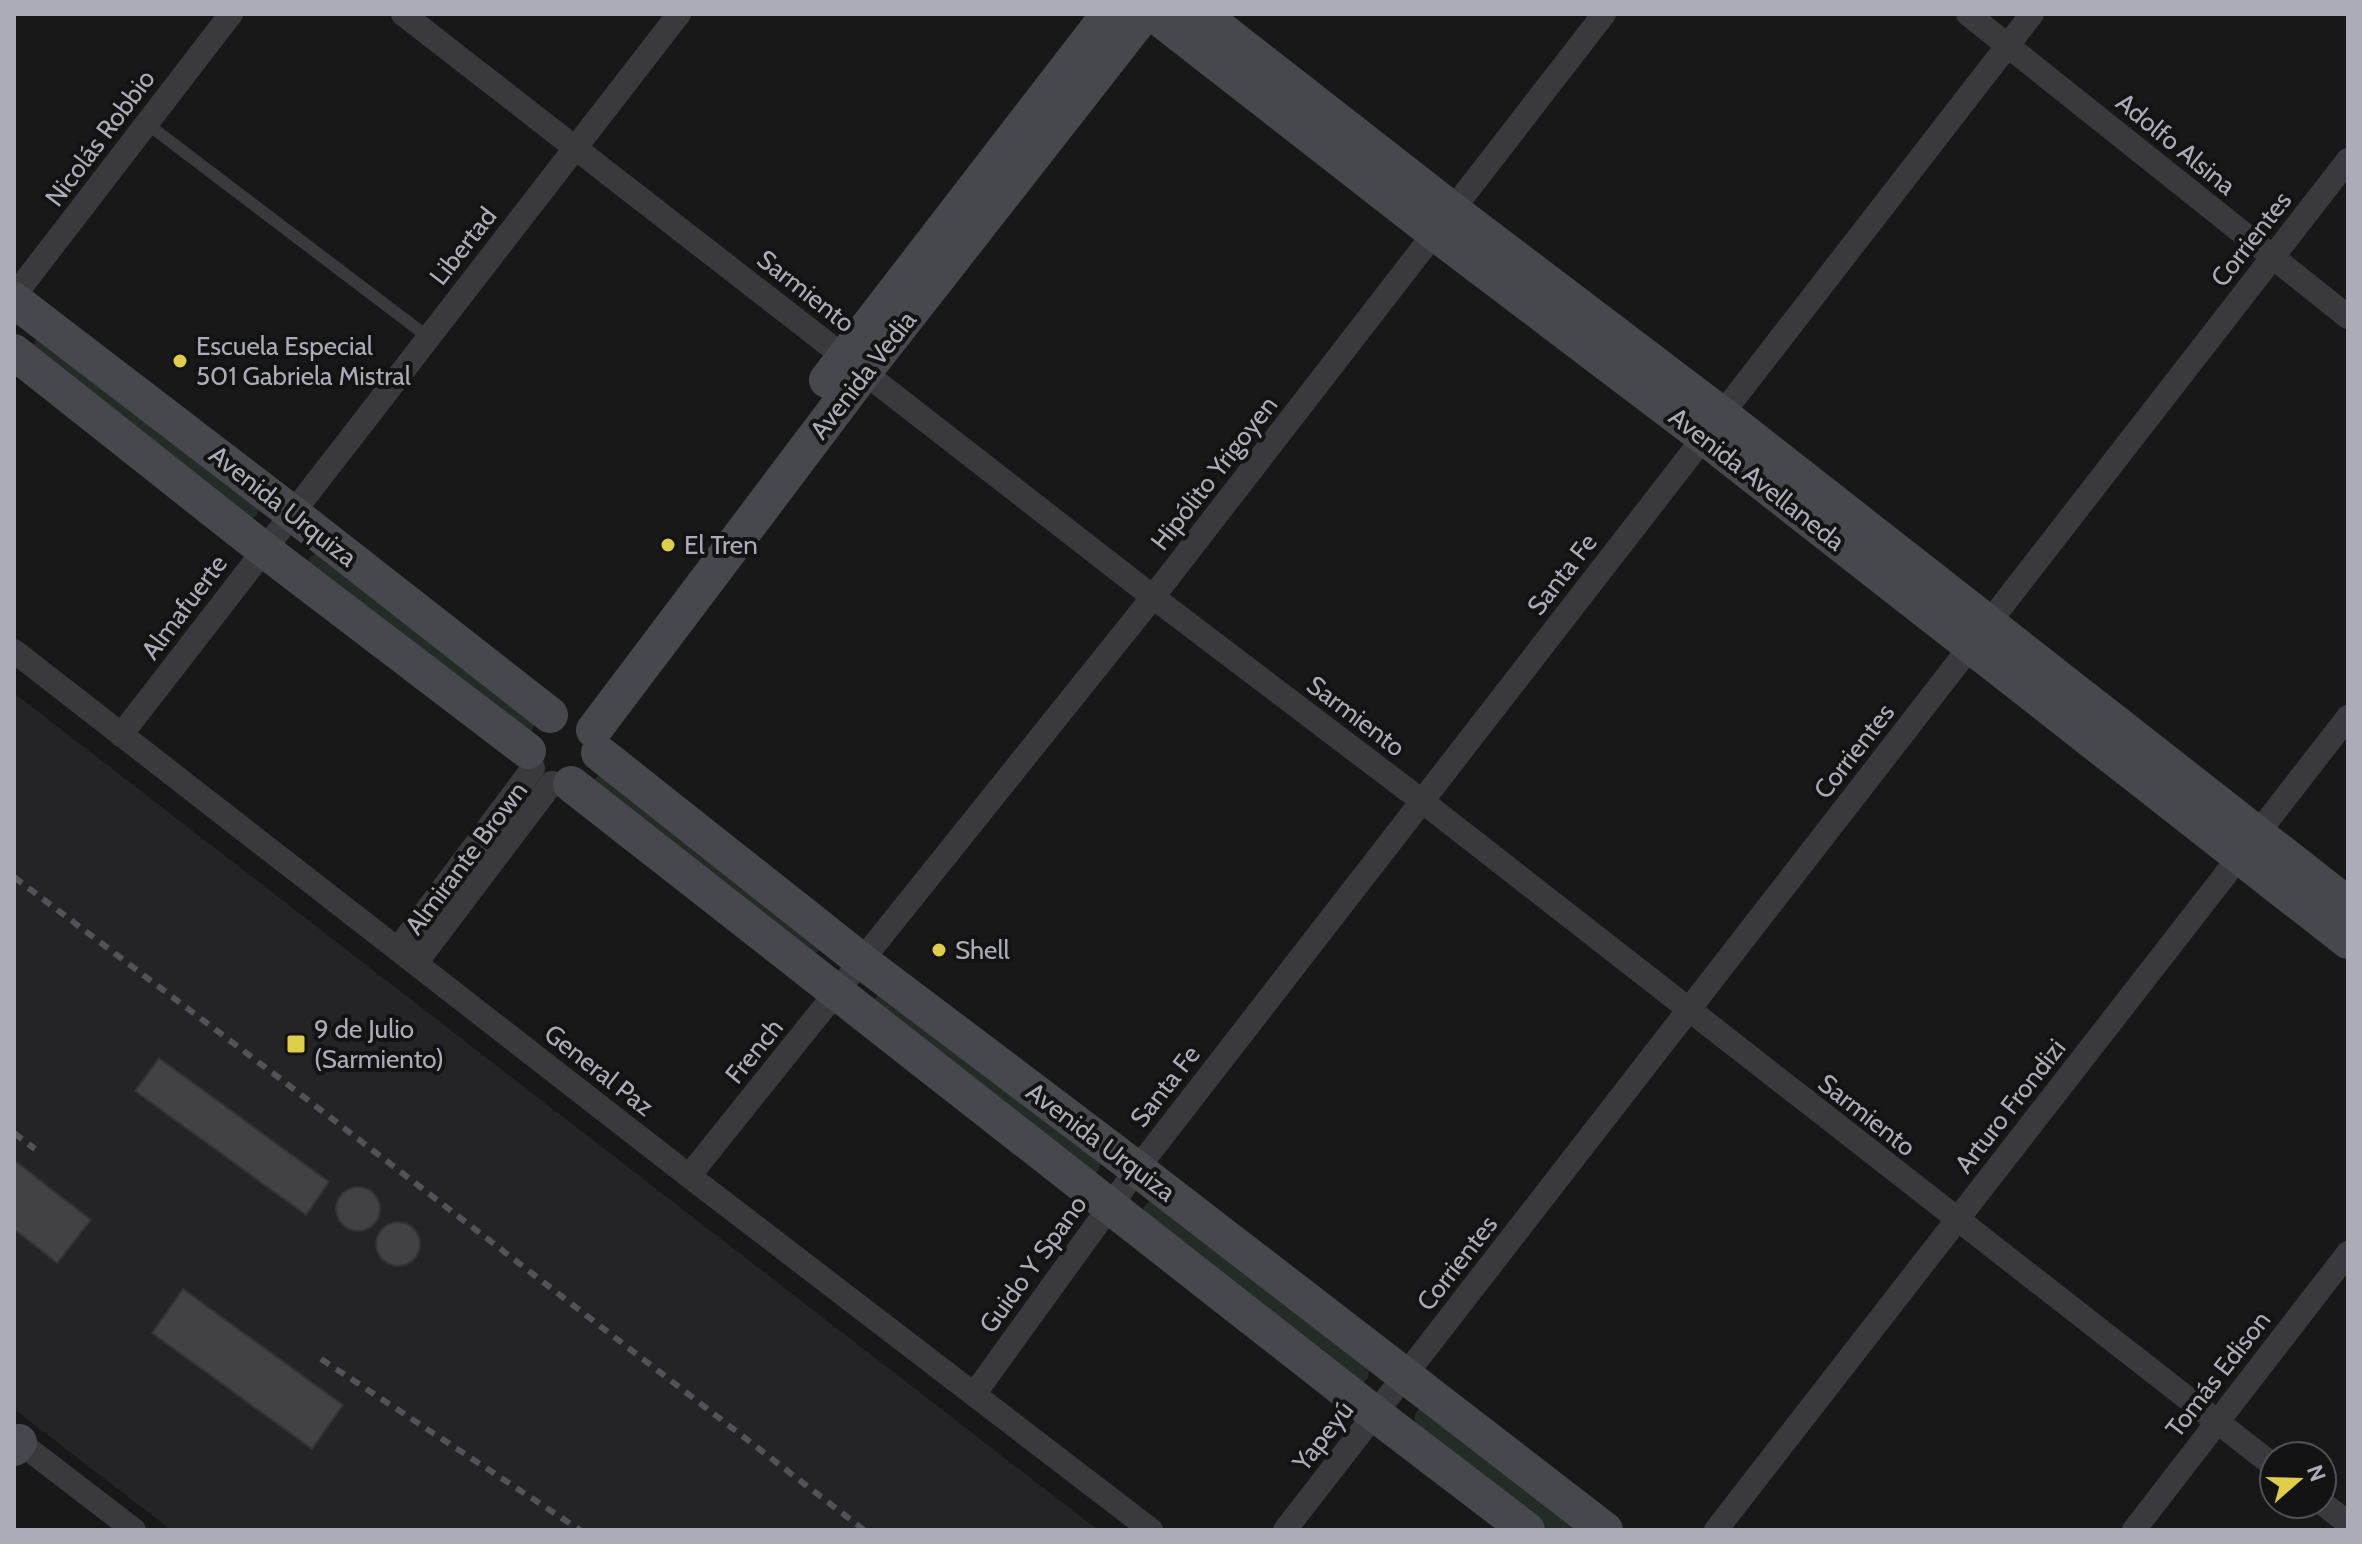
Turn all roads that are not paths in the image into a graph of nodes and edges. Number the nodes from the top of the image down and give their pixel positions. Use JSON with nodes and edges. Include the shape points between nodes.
{"nodes":[{"id":1,"x":231,"y":14,"type":"edge"},
{"id":2,"x":403,"y":14,"type":"edge"},
{"id":3,"x":679,"y":14,"type":"edge"},
{"id":4,"x":1201,"y":14,"type":"edge"},
{"id":5,"x":1604,"y":14,"type":"edge"},
{"id":6,"x":1968,"y":14,"type":"edge"},
{"id":7,"x":2032,"y":14,"type":"edge"},
{"id":8,"x":1141,"y":17,"type":"edge"},
{"id":9,"x":2008,"y":45,"type":"junction"},
{"id":10,"x":146,"y":123,"type":"junction"},
{"id":11,"x":575,"y":148,"type":"junction"},
{"id":12,"x":2348,"y":160,"type":"edge"},
{"id":13,"x":1443,"y":221,"type":"junction"},
{"id":14,"x":2273,"y":257,"type":"junction"},
{"id":15,"x":14,"y":298,"type":"edge"},
{"id":16,"x":2348,"y":317,"type":"edge"},
{"id":17,"x":428,"y":337,"type":"junction"},
{"id":18,"x":14,"y":352,"type":"edge"},
{"id":19,"x":854,"y":364,"type":"junction"},
{"id":20,"x":1713,"y":426,"type":"junction"},
{"id":21,"x":292,"y":513,"type":"junction"},
{"id":22,"x":263,"y":549,"type":"junction"},
{"id":23,"x":1153,"y":597,"type":"junction"},
{"id":24,"x":1979,"y":636,"type":"junction"},
{"id":25,"x":14,"y":651,"type":"edge"},
{"id":26,"x":2348,"y":717,"type":"edge"},
{"id":27,"x":579,"y":728,"type":"junction"},
{"id":28,"x":121,"y":735,"type":"junction"},
{"id":29,"x":546,"y":771,"type":"junction"},
{"id":30,"x":1422,"y":801,"type":"junction"},
{"id":31,"x":2248,"y":845,"type":"junction"},
{"id":32,"x":2348,"y":905,"type":"edge"},
{"id":33,"x":2348,"y":941,"type":"edge"},
{"id":34,"x":407,"y":956,"type":"junction"},
{"id":35,"x":863,"y":962,"type":"junction"},
{"id":36,"x":838,"y":993,"type":"junction"},
{"id":37,"x":1688,"y":1011,"type":"junction"},
{"id":38,"x":1137,"y":1169,"type":"junction"},
{"id":39,"x":689,"y":1176,"type":"junction"},
{"id":40,"x":1110,"y":1205,"type":"junction"},
{"id":41,"x":1957,"y":1220,"type":"junction"},
{"id":42,"x":2348,"y":1253,"type":"edge"},
{"id":43,"x":1404,"y":1376,"type":"junction"},
{"id":44,"x":975,"y":1393,"type":"junction"},
{"id":45,"x":1375,"y":1414,"type":"junction"},
{"id":46,"x":2216,"y":1421,"type":"junction"},
{"id":47,"x":16,"y":1443,"type":"edge"},
{"id":48,"x":2258,"y":1454,"type":"edge"},
{"id":49,"x":134,"y":1530,"type":"edge"},
{"id":50,"x":1151,"y":1530,"type":"edge"},
{"id":51,"x":1285,"y":1530,"type":"edge"},
{"id":52,"x":1527,"y":1530,"type":"edge"},
{"id":53,"x":1605,"y":1530,"type":"edge"},
{"id":54,"x":1716,"y":1530,"type":"edge"},
{"id":55,"x":2134,"y":1530,"type":"edge"}],
"edges":[{"from":1,"to":10,"type":"street","name":"Nicolás Robbio"},
{"from":2,"to":11,"type":"street","name":"Sarmiento"},
{"from":3,"to":11,"type":"street","name":"Libertad"},
{"from":4,"to":13,"type":"main road","name":"Avenida Avellaneda"},
{"from":5,"to":13,"type":"street","name":"Hipólito Yrigoyen"},
{"from":6,"to":9,"type":"street","name":"Adolfo Alsina"},
{"from":7,"to":9,"type":"street","name":"Santa Fe"},
{"from":8,"to":13,"type":"main road","name":"Avenida Avellaneda"},
{"from":8,"to":19,"type":"main road","name":"Avenida Vedia"},
{"from":9,"to":14,"type":"street","name":"Adolfo Alsina"},
{"from":9,"to":20,"type":"street","name":"Santa Fe"},
{"from":10,"to":15,"type":"street","name":"Nicolás Robbio"},
{"from":10,"to":17,"type":"lane"},
{"from":11,"to":17,"type":"street","name":"Libertad"},
{"from":11,"to":19,"type":"street","name":"Sarmiento"},
{"from":12,"to":14,"type":"street","name":"Corrientes"},
{"from":13,"to":20,"type":"main road","name":"Avenida Avellaneda"},
{"from":13,"to":23,"type":"street","name":"Hipólito Yrigoyen"},
{"from":14,"to":16,"type":"street","name":"Adolfo Alsina"},
{"from":14,"to":24,"type":"street","name":"Corrientes"},
{"from":15,"to":21,"type":"main road","name":"Avenida Urquiza"},
{"from":17,"to":21,"type":"street","name":"Libertad"},
{"from":18,"to":22,"type":"main road","name":"Avenida Urquiza"},
{"from":19,"to":23,"type":"street","name":"Sarmiento"},
{"from":19,"to":27,"type":"main road","name":"Avenida Vedia"},
{"from":20,"to":24,"type":"main road","name":"Avenida Avellaneda"},
{"from":20,"to":30,"type":"street","name":"Santa Fe"},
{"from":21,"to":22,"type":"street","name":"Almafuerte"},
{"from":21,"to":27,"type":"main road","name":"Avenida Urquiza"},
{"from":22,"to":28,"type":"street","name":"Almafuerte"},
{"from":22,"to":29,"type":"main road","name":"Avenida Urquiza"},
{"from":23,"to":30,"type":"street","name":"Sarmiento"},
{"from":23,"to":35,"type":"street","name":"Hipólito Yrigoyen"},
{"from":24,"to":31,"type":"main road","name":"Avenida Avellaneda"},
{"from":24,"to":37,"type":"street","name":"Corrientes"},
{"from":25,"to":28,"type":"street","name":"General Paz"},
{"from":26,"to":31,"type":"street","name":"Arturo Frondizi"},
{"from":27,"to":29,"type":"main road","via":[[591,773]]},
{"from":27,"to":29,"type":"main road","via":[[537,723],[531,733]]},
{"from":27,"to":35,"type":"main road","name":"Avenida Urquiza"},
{"from":28,"to":34,"type":"street","name":"General Paz"},
{"from":29,"to":34,"type":"street","name":"Almirante Brown"},
{"from":29,"to":36,"type":"main road","name":"Avenida Urquiza"},
{"from":30,"to":37,"type":"street","name":"Sarmiento"},
{"from":30,"to":38,"type":"street","name":"Santa Fe"},
{"from":31,"to":32,"type":"main road","name":"Avenida Avellaneda"},
{"from":31,"to":33,"type":"main road","name":"Avenida Avellaneda"},
{"from":31,"to":41,"type":"street","name":"Arturo Frondizi"},
{"from":34,"to":39,"type":"street","name":"General Paz"},
{"from":35,"to":36,"type":"street","name":"French"},
{"from":35,"to":38,"type":"main road","name":"Avenida Urquiza"},
{"from":36,"to":39,"type":"street","name":"French"},
{"from":36,"to":40,"type":"main road","name":"Avenida Urquiza"},
{"from":37,"to":41,"type":"street","name":"Sarmiento"},
{"from":37,"to":43,"type":"street","name":"Corrientes"},
{"from":38,"to":40,"type":"street","name":"Guido Y Spano"},
{"from":38,"to":43,"type":"main road","name":"Avenida Urquiza"},
{"from":39,"to":44,"type":"street","name":"General Paz"},
{"from":40,"to":44,"type":"street","name":"Guido Y Spano"},
{"from":40,"to":45,"type":"main road","name":"Avenida Urquiza"},
{"from":41,"to":46,"type":"street","name":"Sarmiento"},
{"from":41,"to":54,"type":"street","name":"Arturo Frondizi"},
{"from":42,"to":46,"type":"street","name":"Tomás Edison"},
{"from":43,"to":45,"type":"street","name":"Yapeyú"},
{"from":43,"to":53,"type":"main road","name":"Avenida Urquiza"},
{"from":44,"to":50,"type":"street","name":"General Paz"},
{"from":45,"to":51,"type":"street","name":"Yapeyú"},
{"from":45,"to":52,"type":"main road","name":"Avenida Urquiza"},
{"from":46,"to":48,"type":"street","name":"Sarmiento"},
{"from":46,"to":55,"type":"street","name":"Tomás Edison"},
{"from":47,"to":49,"type":"street"}]}
